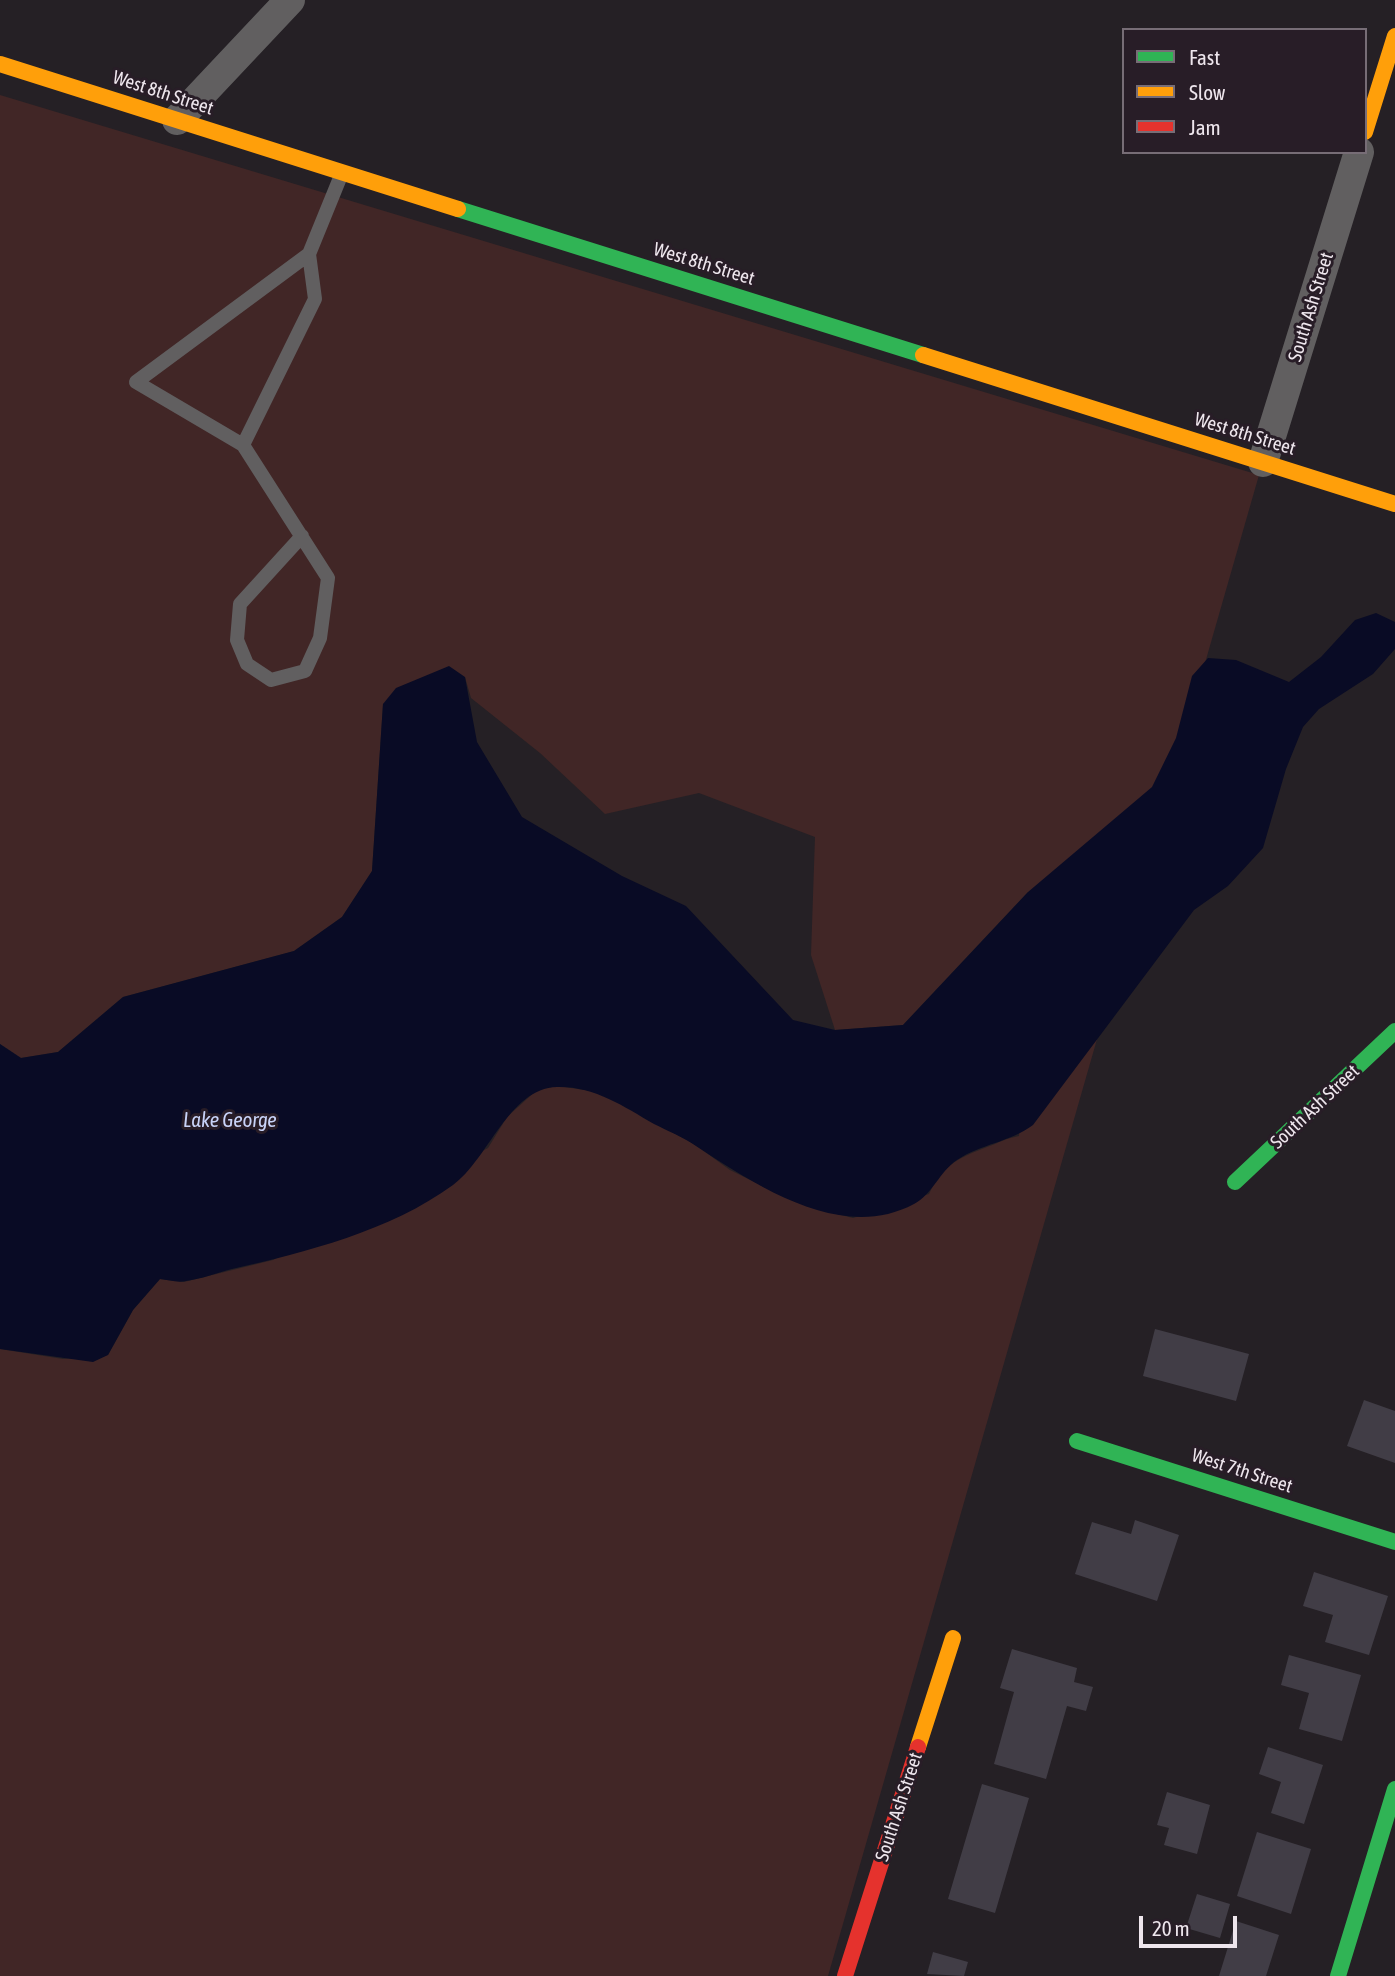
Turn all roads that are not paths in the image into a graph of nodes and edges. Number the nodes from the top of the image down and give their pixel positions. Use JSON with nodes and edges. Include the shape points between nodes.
{"nodes":[{"id":1,"x":290,"y":0,"type":"edge"},
{"id":2,"x":1395,"y":36,"type":"edge"},
{"id":3,"x":0,"y":64,"type":"edge"},
{"id":4,"x":177,"y":120,"type":"junction"},
{"id":5,"x":1367,"y":126,"type":"edge"},
{"id":6,"x":1358,"y":154,"type":"edge"},
{"id":7,"x":342,"y":172,"type":"junction"},
{"id":8,"x":309,"y":254,"type":"junction"},
{"id":9,"x":243,"y":445,"type":"junction"},
{"id":10,"x":1263,"y":462,"type":"junction"},
{"id":11,"x":1395,"y":504,"type":"edge"},
{"id":12,"x":302,"y":537,"type":"junction"},
{"id":13,"x":1395,"y":1031,"type":"edge"},
{"id":14,"x":1235,"y":1182,"type":"dead end"},
{"id":15,"x":1077,"y":1441,"type":"dead end"},
{"id":16,"x":1395,"y":1542,"type":"edge"},
{"id":17,"x":953,"y":1638,"type":"dead end"},
{"id":18,"x":1395,"y":1789,"type":"edge"},
{"id":19,"x":845,"y":1976,"type":"edge"},
{"id":20,"x":1338,"y":1976,"type":"edge"}],
"edges":[{"from":1,"to":4,"type":"street"},
{"from":2,"to":5,"type":"street"},
{"from":3,"to":4,"type":"street","name":"West 8th Street"},
{"from":4,"to":7,"type":"street","name":"West 8th Street"},
{"from":6,"to":10,"type":"street","name":"South Ash Street"},
{"from":7,"to":8,"type":"lane"},
{"from":7,"to":10,"type":"street","name":"West 8th Street"},
{"from":8,"to":9,"type":"lane","via":[[315,299]]},
{"from":8,"to":9,"type":"lane","via":[[135,382]]},
{"from":9,"to":12,"type":"lane"},
{"from":10,"to":11,"type":"street","name":"West 8th Street"},
{"from":12,"to":12,"type":"lane","via":[[328,578],[320,638],[305,671],[271,680],[247,664],[237,640],[240,604]]},
{"from":13,"to":14,"type":"street","name":"South Ash Street"},
{"from":15,"to":16,"type":"street","name":"West 7th Street"},
{"from":17,"to":19,"type":"street","name":"South Ash Street"},
{"from":18,"to":20,"type":"street"}]}
